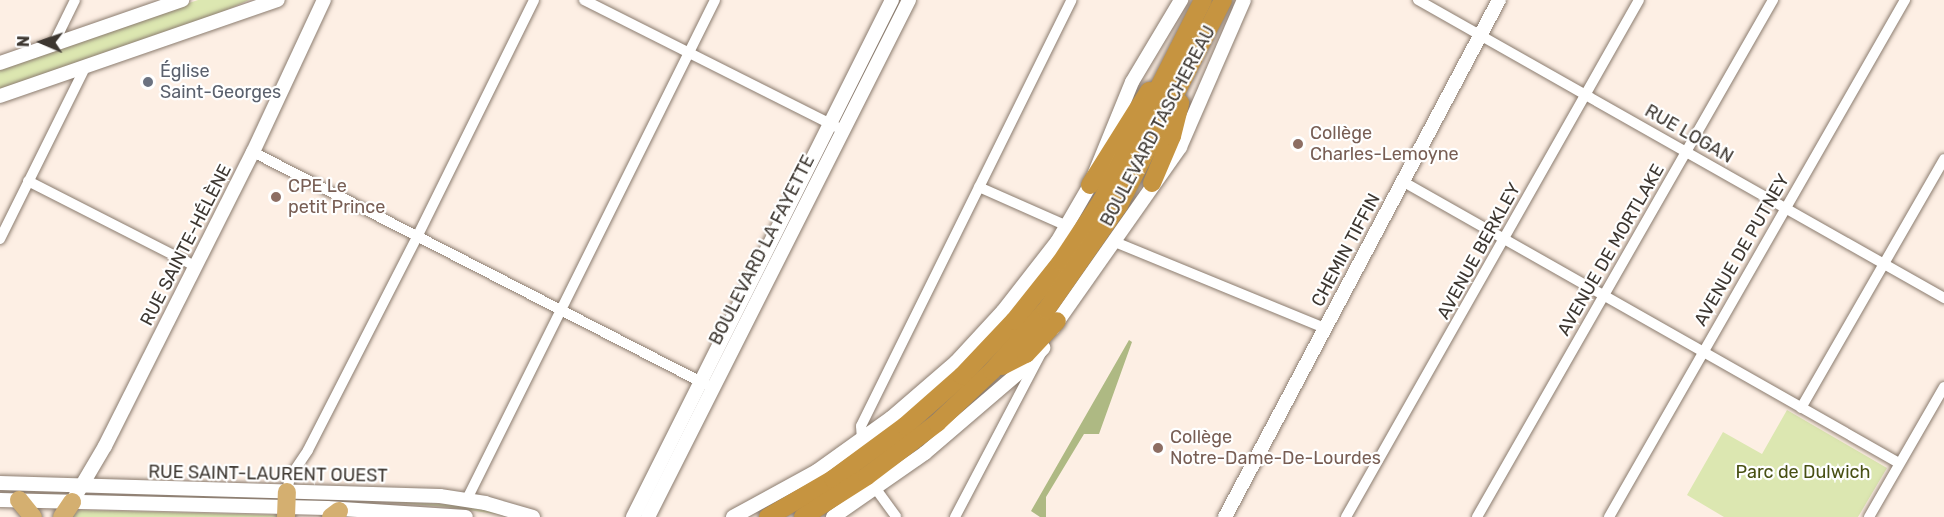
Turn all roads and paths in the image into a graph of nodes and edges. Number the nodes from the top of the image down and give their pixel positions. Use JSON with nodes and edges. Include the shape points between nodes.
{"nodes":[{"id":1,"x":75,"y":0,"type":"edge"},
{"id":2,"x":182,"y":0,"type":"edge"},
{"id":3,"x":278,"y":0,"type":"edge"},
{"id":4,"x":324,"y":0,"type":"edge"},
{"id":5,"x":534,"y":0,"type":"edge"},
{"id":6,"x":584,"y":0,"type":"edge"},
{"id":7,"x":716,"y":0,"type":"edge"},
{"id":8,"x":892,"y":0,"type":"edge"},
{"id":9,"x":909,"y":0,"type":"edge"},
{"id":10,"x":1072,"y":0,"type":"edge"},
{"id":11,"x":1181,"y":0,"type":"edge"},
{"id":12,"x":1203,"y":0,"type":"edge"},
{"id":13,"x":1223,"y":0,"type":"edge"},
{"id":14,"x":1244,"y":0,"type":"edge"},
{"id":15,"x":1418,"y":0,"type":"edge"},
{"id":16,"x":1499,"y":0,"type":"edge"},
{"id":17,"x":1639,"y":0,"type":"edge"},
{"id":18,"x":1773,"y":0,"type":"edge"},
{"id":19,"x":1905,"y":0,"type":"edge"},
{"id":20,"x":1480,"y":34,"type":"junction"},
{"id":21,"x":53,"y":45,"type":"junction"},
{"id":22,"x":689,"y":53,"type":"junction"},
{"id":23,"x":1176,"y":56,"type":"junction"},
{"id":24,"x":0,"y":63,"type":"edge"},
{"id":25,"x":86,"y":66,"type":"junction"},
{"id":26,"x":1188,"y":70,"type":"junction"},
{"id":27,"x":1584,"y":94,"type":"junction"},
{"id":28,"x":0,"y":96,"type":"edge"},
{"id":29,"x":837,"y":127,"type":"junction"},
{"id":30,"x":1686,"y":151,"type":"junction"},
{"id":31,"x":253,"y":152,"type":"junction"},
{"id":32,"x":1944,"y":159,"type":"edge"},
{"id":33,"x":28,"y":181,"type":"junction"},
{"id":34,"x":1402,"y":181,"type":"junction"},
{"id":35,"x":1152,"y":183,"type":"junction"},
{"id":36,"x":1090,"y":185,"type":"junction"},
{"id":37,"x":979,"y":187,"type":"junction"},
{"id":38,"x":1786,"y":208,"type":"junction"},
{"id":39,"x":1067,"y":226,"type":"junction"},
{"id":40,"x":417,"y":237,"type":"junction"},
{"id":41,"x":0,"y":239,"type":"edge"},
{"id":42,"x":1505,"y":239,"type":"junction"},
{"id":43,"x":1114,"y":242,"type":"junction"},
{"id":44,"x":1884,"y":264,"type":"junction"},
{"id":45,"x":195,"y":266,"type":"junction"},
{"id":46,"x":1604,"y":296,"type":"junction"},
{"id":47,"x":1944,"y":298,"type":"edge"},
{"id":48,"x":558,"y":311,"type":"junction"},
{"id":49,"x":1057,"y":321,"type":"junction"},
{"id":50,"x":1325,"y":328,"type":"junction"},
{"id":51,"x":1042,"y":348,"type":"junction"},
{"id":52,"x":1702,"y":352,"type":"junction"},
{"id":53,"x":992,"y":371,"type":"junction"},
{"id":54,"x":707,"y":385,"type":"junction"},
{"id":55,"x":1944,"y":387,"type":"edge"},
{"id":56,"x":1801,"y":408,"type":"junction"},
{"id":57,"x":862,"y":440,"type":"junction"},
{"id":58,"x":1899,"y":464,"type":"junction"},
{"id":59,"x":0,"y":483,"type":"edge"},
{"id":60,"x":82,"y":486,"type":"junction"},
{"id":61,"x":876,"y":489,"type":"junction"},
{"id":62,"x":466,"y":499,"type":"junction"},
{"id":63,"x":0,"y":500,"type":"edge"},
{"id":64,"x":20,"y":500,"type":"junction"},
{"id":65,"x":287,"y":505,"type":"edge"},
{"id":66,"x":67,"y":510,"type":"edge"},
{"id":67,"x":335,"y":514,"type":"edge"},
{"id":68,"x":651,"y":514,"type":"edge"},
{"id":69,"x":33,"y":517,"type":"edge"},
{"id":70,"x":466,"y":517,"type":"edge"},
{"id":71,"x":532,"y":517,"type":"edge"},
{"id":72,"x":633,"y":517,"type":"edge"},
{"id":73,"x":733,"y":517,"type":"edge"},
{"id":74,"x":768,"y":517,"type":"edge"},
{"id":75,"x":803,"y":517,"type":"edge"},
{"id":76,"x":833,"y":517,"type":"edge"},
{"id":77,"x":896,"y":517,"type":"edge"},
{"id":78,"x":955,"y":517,"type":"edge"},
{"id":79,"x":1226,"y":517,"type":"edge"},
{"id":80,"x":1346,"y":517,"type":"edge"},
{"id":81,"x":1477,"y":517,"type":"edge"},
{"id":82,"x":1609,"y":517,"type":"edge"},
{"id":83,"x":1869,"y":517,"type":"edge"}],
"edges":[{"from":1,"to":21,"type":"street"},
{"from":2,"to":21,"type":"street"},
{"from":3,"to":25,"type":"street"},
{"from":4,"to":31,"type":"street","name":"RUE SAINTE-HÉLÈNE"},
{"from":5,"to":40,"type":"street"},
{"from":6,"to":22,"type":"street"},
{"from":7,"to":22,"type":"street"},
{"from":8,"to":29,"type":"street","name":"BOULEVARD LA FAYETTE"},
{"from":9,"to":29,"type":"street","name":"BOULEVARD LA FAYETTE"},
{"from":10,"to":37,"type":"street"},
{"from":11,"to":36,"type":"street","name":"BOULEVARD TASCHEREAU","via":[[1132,82]]},
{"from":12,"to":23,"type":"highway","name":"BOULEVARD TASCHEREAU"},
{"from":13,"to":26,"type":"highway","name":"BOULEVARD TASCHEREAU"},
{"from":14,"to":35,"type":"street","name":"BOULEVARD TASCHEREAU","via":[[1184,140]]},
{"from":15,"to":20,"type":"street","name":"RUE LOGAN"},
{"from":16,"to":20,"type":"street","name":"CHEMIN TIFFIN"},
{"from":17,"to":27,"type":"street","name":"AVENUE BERKLEY"},
{"from":18,"to":30,"type":"street","name":"AVENUE DE MORTLAKE"},
{"from":19,"to":38,"type":"street","name":"AVENUE DE PUTNEY"},
{"from":20,"to":27,"type":"street","name":"RUE LOGAN"},
{"from":20,"to":34,"type":"street","name":"CHEMIN TIFFIN"},
{"from":21,"to":24,"type":"street"},
{"from":22,"to":29,"type":"street"},
{"from":22,"to":48,"type":"street"},
{"from":23,"to":36,"type":"highway","via":[[1130,116]]},
{"from":23,"to":74,"type":"highway","name":"BOULEVARD TASCHEREAU","via":[[1088,222],[1006,331],[948,390],[893,436],[833,479]]},
{"from":25,"to":28,"type":"street"},
{"from":25,"to":33,"type":"street"},
{"from":26,"to":35,"type":"highway","via":[[1172,136]]},
{"from":26,"to":53,"type":"highway","name":"BOULEVARD TASCHEREAU","via":[[1138,171],[1098,238],[1046,310]]},
{"from":27,"to":30,"type":"street","name":"RUE LOGAN"},
{"from":27,"to":42,"type":"street","name":"AVENUE BERKLEY"},
{"from":29,"to":54,"type":"street","name":"BOULEVARD LA FAYETTE"},
{"from":30,"to":38,"type":"street","name":"RUE LOGAN"},
{"from":30,"to":46,"type":"street","name":"AVENUE DE MORTLAKE"},
{"from":31,"to":40,"type":"street"},
{"from":31,"to":45,"type":"street","name":"RUE SAINTE-HÉLÈNE"},
{"from":32,"to":44,"type":"street"},
{"from":33,"to":41,"type":"street"},
{"from":33,"to":45,"type":"street"},
{"from":34,"to":42,"type":"street"},
{"from":34,"to":50,"type":"street","name":"CHEMIN TIFFIN"},
{"from":35,"to":43,"type":"street","name":"BOULEVARD TASCHEREAU"},
{"from":36,"to":39,"type":"street","name":"BOULEVARD TASCHEREAU"},
{"from":37,"to":39,"type":"street"},
{"from":37,"to":57,"type":"street","via":[[861,426]]},
{"from":38,"to":44,"type":"street","name":"RUE LOGAN"},
{"from":38,"to":52,"type":"street","name":"AVENUE DE PUTNEY"},
{"from":39,"to":57,"type":"street","name":"BOULEVARD TASCHEREAU","via":[[1014,297],[965,353]]},
{"from":40,"to":48,"type":"street"},
{"from":40,"to":65,"type":"street","via":[[308,450],[299,459]]},
{"from":42,"to":46,"type":"street"},
{"from":42,"to":80,"type":"street","name":"AVENUE BERKLEY"},
{"from":43,"to":49,"type":"street","name":"BOULEVARD TASCHEREAU"},
{"from":43,"to":50,"type":"street"},
{"from":44,"to":47,"type":"street","name":"RUE LOGAN"},
{"from":44,"to":56,"type":"street"},
{"from":45,"to":60,"type":"street","name":"RUE SAINTE-HÉLÈNE"},
{"from":46,"to":52,"type":"street"},
{"from":46,"to":81,"type":"street","name":"AVENUE DE MORTLAKE"},
{"from":48,"to":54,"type":"street"},
{"from":48,"to":62,"type":"street"},
{"from":49,"to":51,"type":"street","name":"BOULEVARD TASCHEREAU"},
{"from":49,"to":53,"type":"highway","via":[[1026,354]]},
{"from":50,"to":79,"type":"street","name":"CHEMIN TIFFIN"},
{"from":51,"to":61,"type":"street","name":"BOULEVARD TASCHEREAU","via":[[967,418]]},
{"from":51,"to":78,"type":"street"},
{"from":52,"to":56,"type":"street"},
{"from":52,"to":82,"type":"street","name":"AVENUE DE PUTNEY"},
{"from":53,"to":75,"type":"highway","name":"BOULEVARD TASCHEREAU","via":[[896,455]]},
{"from":54,"to":68,"type":"street","name":"BOULEVARD LA FAYETTE"},
{"from":54,"to":72,"type":"street","name":"BOULEVARD LA FAYETTE"},
{"from":55,"to":58,"type":"street"},
{"from":56,"to":58,"type":"street"},
{"from":57,"to":73,"type":"street","name":"BOULEVARD TASCHEREAU"},
{"from":58,"to":83,"type":"street"},
{"from":59,"to":60,"type":"street","name":"RUE SAINT-LAURENT OUEST"},
{"from":60,"to":65,"type":"street","name":"RUE SAINT-LAURENT OUEST"},
{"from":60,"to":66,"type":"street","name":"RUE SAINTE-HÉLÈNE"},
{"from":61,"to":76,"type":"street","name":"BOULEVARD TASCHEREAU"},
{"from":61,"to":77,"type":"street"},
{"from":62,"to":65,"type":"street","name":"RUE SAINT-LAURENT OUEST"},
{"from":62,"to":71,"type":"street","name":"RUE SAINT-LAURENT OUEST"},
{"from":63,"to":64,"type":"street","name":"RUE SAINT-LAURENT OUEST"},
{"from":64,"to":66,"type":"street","name":"RUE SAINT-LAURENT OUEST"},
{"from":64,"to":69,"type":"main road"},
{"from":65,"to":66,"type":"street","name":"RUE SAINT-LAURENT OUEST"},
{"from":65,"to":67,"type":"street","name":"RUE SAINT-LAURENT OUEST"},
{"from":67,"to":70,"type":"street","name":"RUE SAINT-LAURENT OUEST"}]}
